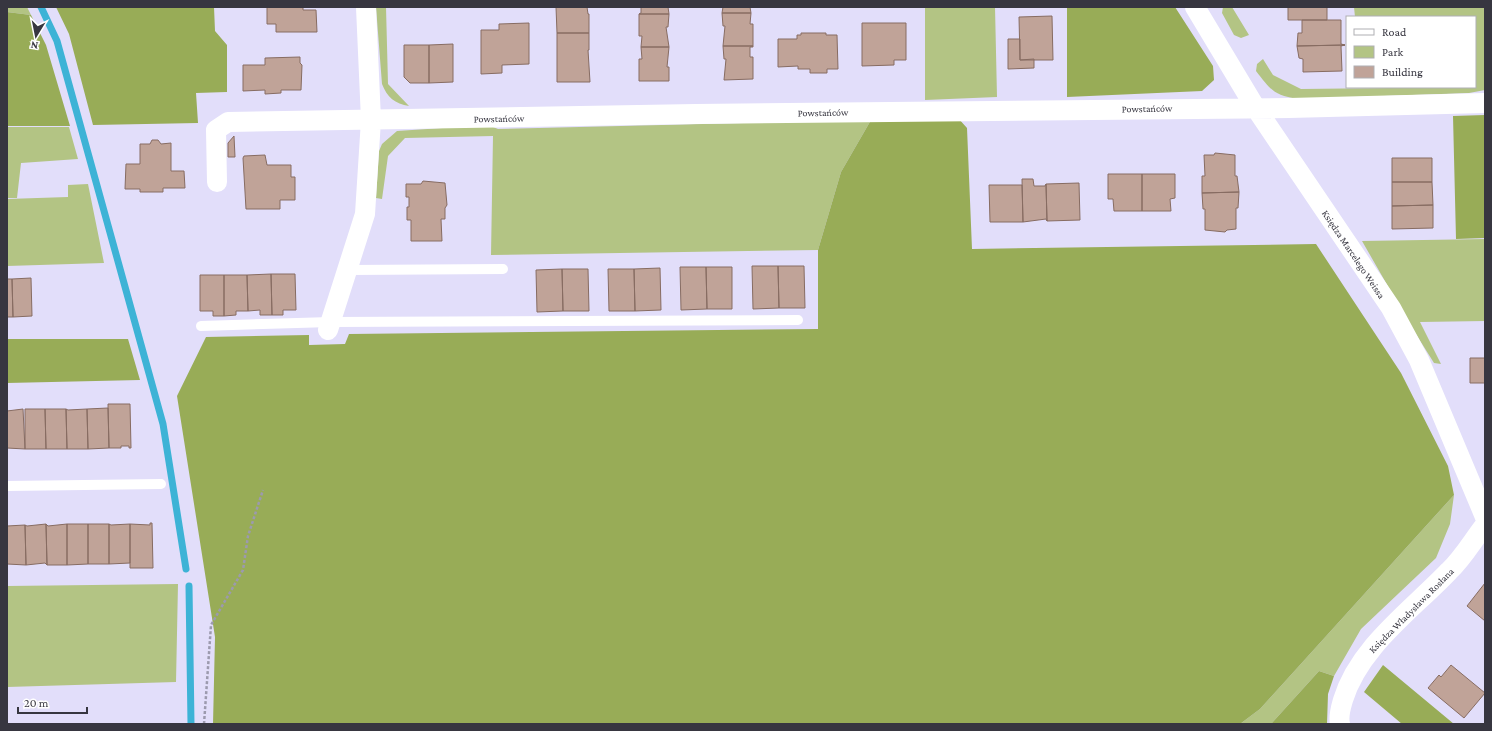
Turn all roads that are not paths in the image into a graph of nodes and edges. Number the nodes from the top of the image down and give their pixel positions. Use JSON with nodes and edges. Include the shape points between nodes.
{"nodes":[{"id":1,"x":366,"y":7,"type":"edge"},
{"id":2,"x":1195,"y":7,"type":"edge"},
{"id":3,"x":1485,"y":103,"type":"edge"},
{"id":4,"x":1255,"y":107,"type":"junction"},
{"id":5,"x":371,"y":120,"type":"junction"},
{"id":6,"x":217,"y":182,"type":"dead end"},
{"id":7,"x":503,"y":269,"type":"dead end"},
{"id":8,"x":349,"y":270,"type":"junction"},
{"id":9,"x":798,"y":320,"type":"dead end"},
{"id":10,"x":201,"y":326,"type":"dead end"},
{"id":11,"x":329,"y":326,"type":"junction"},
{"id":12,"x":161,"y":484,"type":"dead end"},
{"id":13,"x":7,"y":486,"type":"edge"},
{"id":14,"x":1485,"y":517,"type":"edge"},
{"id":15,"x":1485,"y":525,"type":"edge"},
{"id":16,"x":1340,"y":723,"type":"edge"}],
"edges":[{"from":1,"to":5,"type":"street"},
{"from":2,"to":4,"type":"street","name":"Księdza Marcelego Weissa"},
{"from":3,"to":4,"type":"street","name":"Powstańców"},
{"from":4,"to":5,"type":"street","name":"Powstańców"},
{"from":4,"to":14,"type":"street","name":"Księdza Marcelego Weissa","via":[[1391,308],[1419,360]]},
{"from":5,"to":6,"type":"street","name":"Powstańców","via":[[228,122],[216,130]]},
{"from":5,"to":8,"type":"street","via":[[365,214]]},
{"from":7,"to":8,"type":"lane"},
{"from":8,"to":11,"type":"street"},
{"from":9,"to":11,"type":"lane"},
{"from":10,"to":11,"type":"lane"},
{"from":12,"to":13,"type":"lane"},
{"from":15,"to":16,"type":"street","name":"Księdza Władysława Rosłana","via":[[1451,570],[1368,652],[1355,671],[1345,693]]}]}
